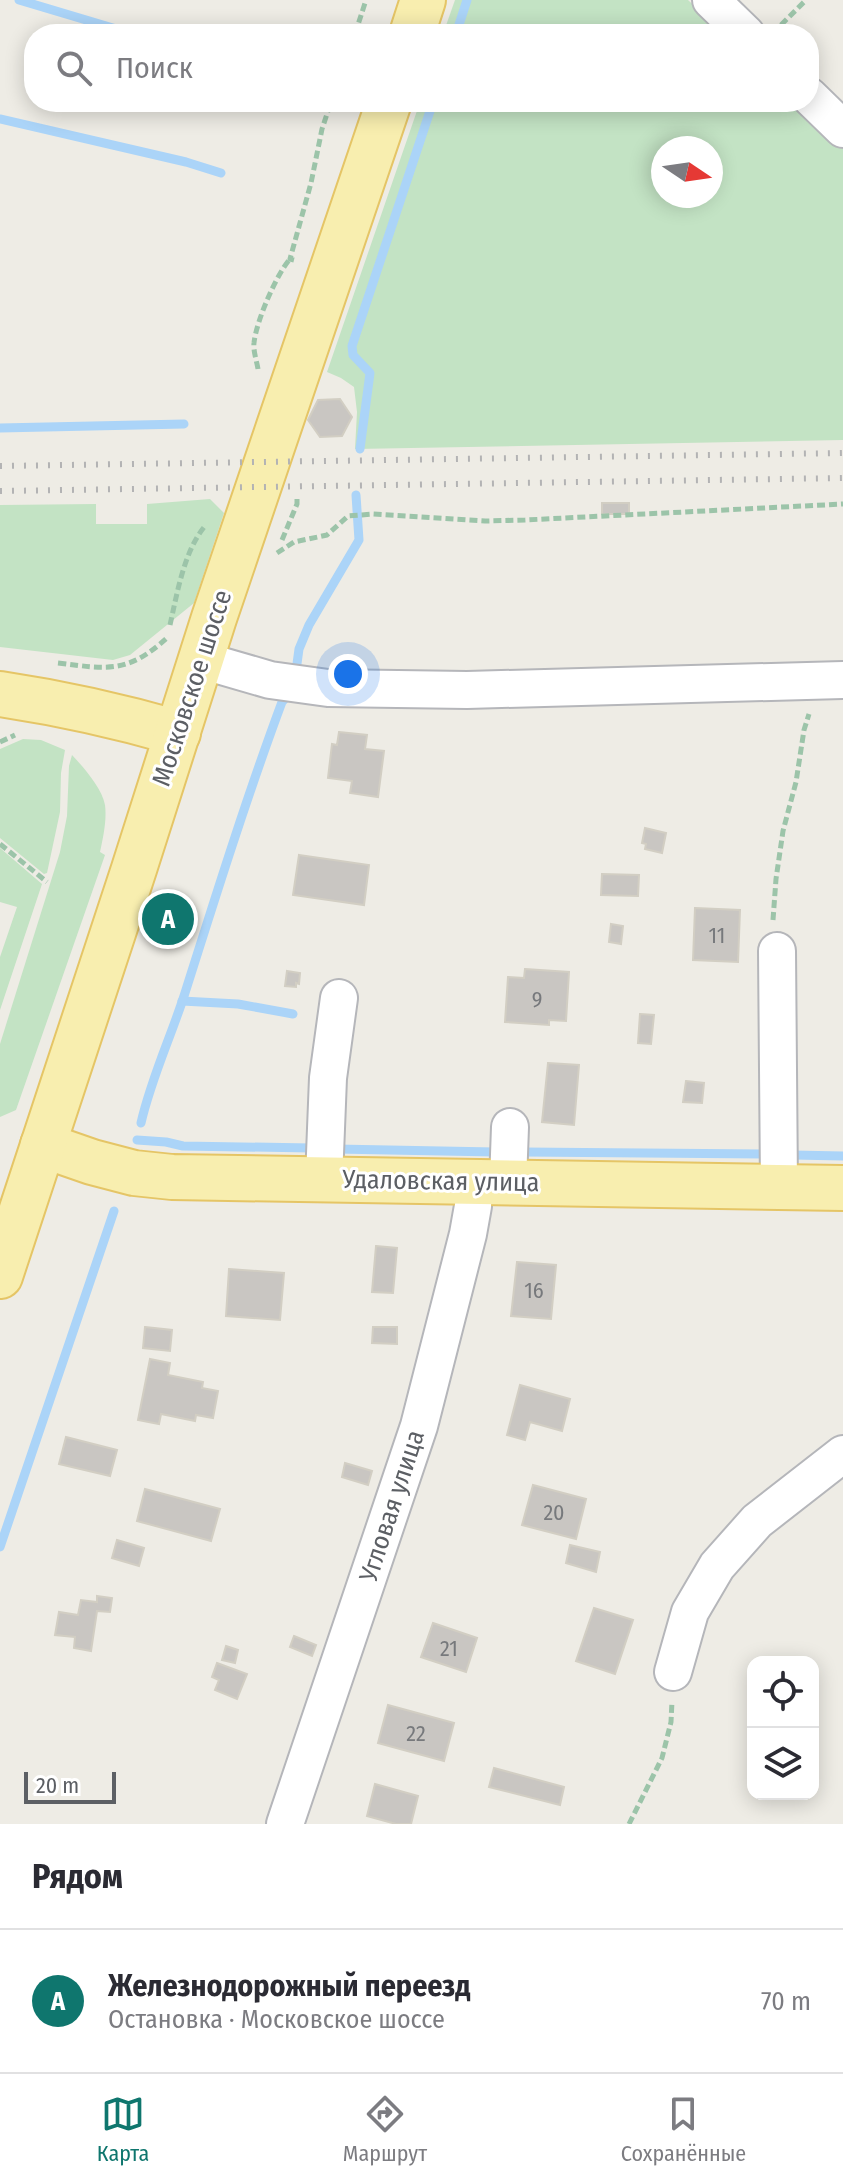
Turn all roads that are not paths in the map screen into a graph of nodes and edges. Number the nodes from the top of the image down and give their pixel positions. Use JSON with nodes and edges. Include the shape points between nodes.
{"nodes":[{"id":1,"x":423,"y":0,"type":"edge"},
{"id":2,"x":711,"y":0,"type":"edge"},
{"id":3,"x":415,"y":24,"type":"edge"},
{"id":4,"x":736,"y":24,"type":"edge"},
{"id":5,"x":819,"y":106,"type":"edge"},
{"id":6,"x":386,"y":112,"type":"edge"},
{"id":7,"x":843,"y":129,"type":"edge"},
{"id":8,"x":189,"y":645,"type":"junction"},
{"id":9,"x":834,"y":680,"type":"edge"},
{"id":10,"x":0,"y":694,"type":"edge"},
{"id":11,"x":178,"y":733,"type":"junction"},
{"id":12,"x":777,"y":951,"type":"road end"},
{"id":13,"x":339,"y":998,"type":"dead end"},
{"id":14,"x":510,"y":1127,"type":"dead end"},
{"id":15,"x":43,"y":1145,"type":"junction"},
{"id":16,"x":324,"y":1179,"type":"junction"},
{"id":17,"x":491,"y":1182,"type":"junction"},
{"id":18,"x":779,"y":1187,"type":"junction"},
{"id":19,"x":843,"y":1188,"type":"edge"},
{"id":20,"x":0,"y":1276,"type":"edge"},
{"id":21,"x":843,"y":1454,"type":"edge"},
{"id":22,"x":673,"y":1672,"type":"road end"},
{"id":23,"x":285,"y":1824,"type":"edge"}],
"edges":[{"from":1,"to":3,"type":"main road"},
{"from":2,"to":4,"type":"street"},
{"from":5,"to":7,"type":"street"},
{"from":6,"to":8,"type":"main road","name":"Московское шоссе","via":[[291,390]]},
{"from":8,"to":9,"type":"street","via":[[270,680],[328,688],[467,690]]},
{"from":8,"to":11,"type":"main road","name":"Московское шоссе"},
{"from":10,"to":11,"type":"main road"},
{"from":11,"to":15,"type":"main road","name":"Московское шоссе"},
{"from":12,"to":18,"type":"street"},
{"from":13,"to":16,"type":"street","via":[[328,1078]]},
{"from":14,"to":17,"type":"street","name":"Угловая улица"},
{"from":15,"to":16,"type":"main road","name":"Удаловская улица","via":[[134,1173]]},
{"from":15,"to":20,"type":"main road","name":"Московское шоссе"},
{"from":16,"to":17,"type":"main road","name":"Удаловская улица"},
{"from":17,"to":18,"type":"main road","name":"Удаловская улица"},
{"from":17,"to":23,"type":"street","name":"Угловая улица","via":[[473,1206],[419,1426]]},
{"from":18,"to":19,"type":"main road","name":"Удаловская улица"},
{"from":21,"to":22,"type":"street","via":[[757,1521],[717,1566],[690,1612]]}]}
